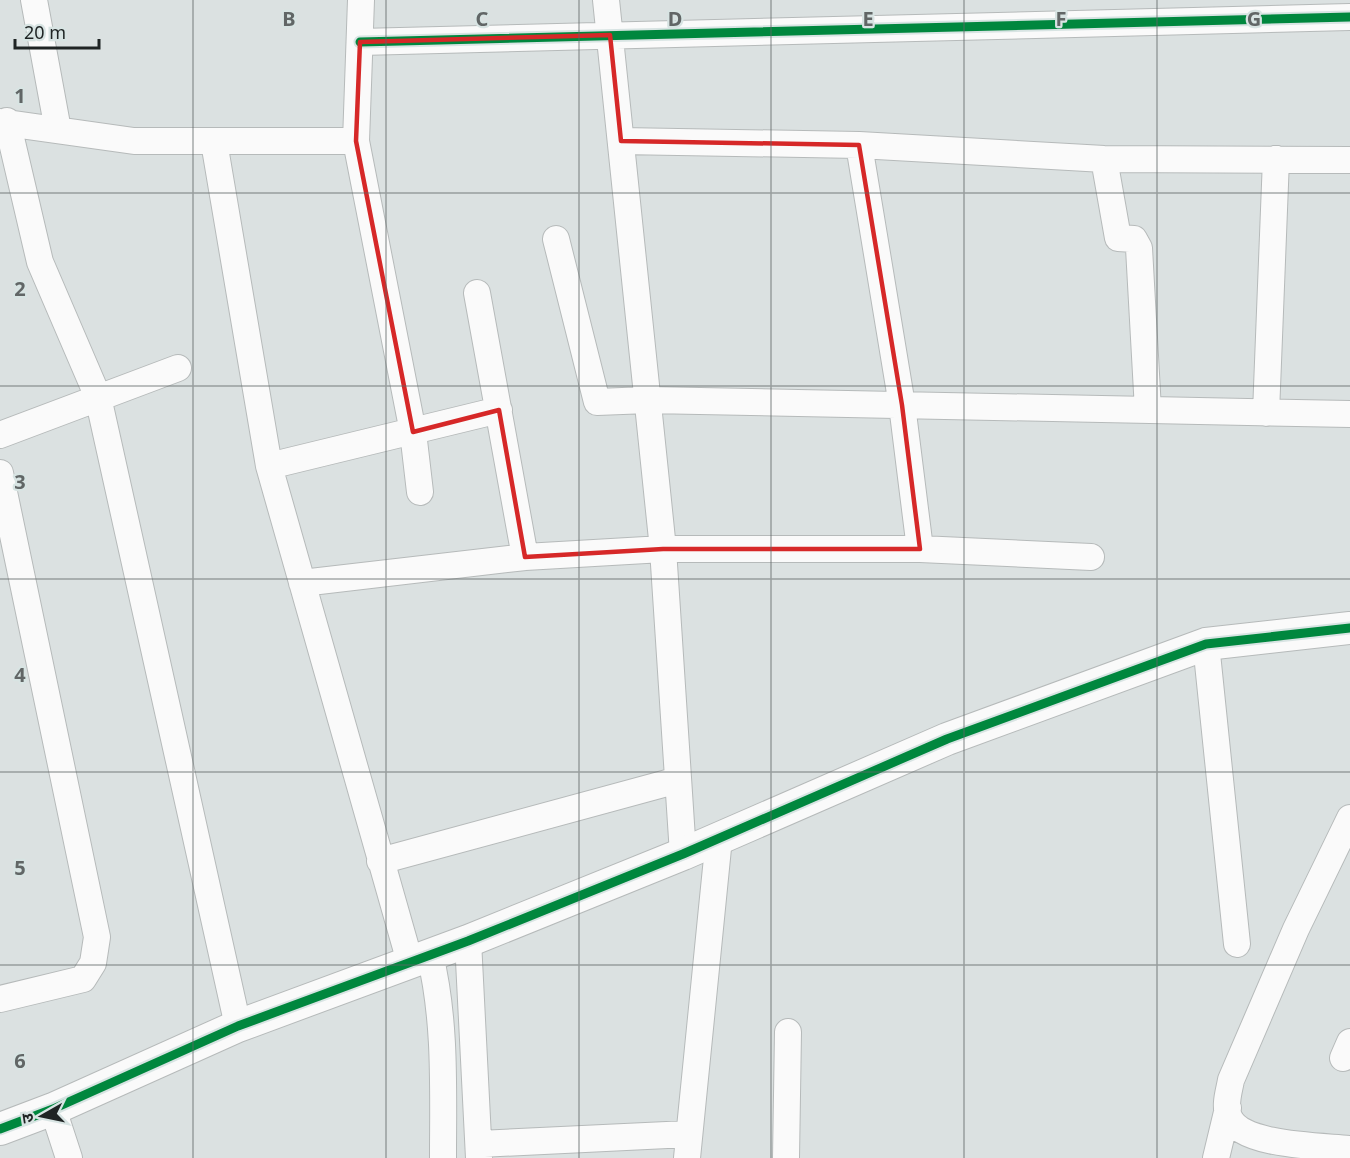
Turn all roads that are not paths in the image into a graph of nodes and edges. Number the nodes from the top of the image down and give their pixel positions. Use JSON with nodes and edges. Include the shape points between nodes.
{"nodes":[{"id":1,"x":34,"y":0,"type":"edge"},
{"id":2,"x":362,"y":0,"type":"edge"},
{"id":3,"x":606,"y":0,"type":"edge"},
{"id":4,"x":1350,"y":17,"type":"edge"},
{"id":5,"x":610,"y":35,"type":"junction"},
{"id":6,"x":360,"y":42,"type":"junction"},
{"id":7,"x":3,"y":121,"type":"edge"},
{"id":8,"x":69,"y":132,"type":"junction"},
{"id":9,"x":356,"y":141,"type":"junction"},
{"id":10,"x":621,"y":141,"type":"junction"},
{"id":11,"x":214,"y":142,"type":"junction"},
{"id":12,"x":859,"y":144,"type":"junction"},
{"id":13,"x":15,"y":155,"type":"junction"},
{"id":14,"x":1104,"y":159,"type":"junction"},
{"id":15,"x":1276,"y":159,"type":"junction"},
{"id":16,"x":1350,"y":160,"type":"edge"},
{"id":17,"x":0,"y":184,"type":"edge"},
{"id":18,"x":556,"y":239,"type":"dead end"},
{"id":19,"x":477,"y":293,"type":"dead end"},
{"id":20,"x":178,"y":368,"type":"dead end"},
{"id":21,"x":98,"y":397,"type":"junction"},
{"id":22,"x":648,"y":400,"type":"junction"},
{"id":23,"x":902,"y":405,"type":"junction"},
{"id":24,"x":499,"y":410,"type":"junction"},
{"id":25,"x":1148,"y":411,"type":"junction"},
{"id":26,"x":1266,"y":413,"type":"junction"},
{"id":27,"x":1350,"y":414,"type":"edge"},
{"id":28,"x":413,"y":432,"type":"junction"},
{"id":29,"x":0,"y":435,"type":"edge"},
{"id":30,"x":269,"y":466,"type":"junction"},
{"id":31,"x":0,"y":473,"type":"edge"},
{"id":32,"x":420,"y":492,"type":"dead end"},
{"id":33,"x":663,"y":549,"type":"junction"},
{"id":34,"x":920,"y":549,"type":"junction"},
{"id":35,"x":525,"y":557,"type":"junction"},
{"id":36,"x":1091,"y":557,"type":"dead end"},
{"id":37,"x":302,"y":583,"type":"junction"},
{"id":38,"x":1350,"y":628,"type":"edge"},
{"id":39,"x":1206,"y":644,"type":"junction"},
{"id":40,"x":678,"y":780,"type":"junction"},
{"id":41,"x":1350,"y":818,"type":"edge"},
{"id":42,"x":719,"y":837,"type":"junction"},
{"id":43,"x":683,"y":854,"type":"junction"},
{"id":44,"x":380,"y":861,"type":"junction"},
{"id":45,"x":468,"y":940,"type":"junction"},
{"id":46,"x":1237,"y":944,"type":"dead end"},
{"id":47,"x":411,"y":962,"type":"junction"},
{"id":48,"x":0,"y":999,"type":"edge"},
{"id":49,"x":238,"y":1026,"type":"junction"},
{"id":50,"x":788,"y":1032,"type":"dead end"},
{"id":51,"x":1228,"y":1108,"type":"junction"},
{"id":52,"x":53,"y":1109,"type":"junction"},
{"id":53,"x":0,"y":1130,"type":"edge"},
{"id":54,"x":687,"y":1146,"type":"edge"},
{"id":55,"x":1350,"y":1149,"type":"edge"},
{"id":56,"x":479,"y":1151,"type":"edge"},
{"id":57,"x":69,"y":1158,"type":"edge"},
{"id":58,"x":442,"y":1158,"type":"edge"},
{"id":59,"x":786,"y":1158,"type":"edge"},
{"id":60,"x":1216,"y":1158,"type":"edge"}],
"edges":[{"from":1,"to":8,"type":"street"},
{"from":2,"to":6,"type":"street"},
{"from":3,"to":5,"type":"street"},
{"from":4,"to":5,"type":"street"},
{"from":5,"to":6,"type":"street"},
{"from":5,"to":10,"type":"street"},
{"from":6,"to":9,"type":"street"},
{"from":7,"to":8,"type":"street"},
{"from":7,"to":13,"type":"street"},
{"from":8,"to":11,"type":"street","via":[[134,141]]},
{"from":9,"to":11,"type":"street"},
{"from":9,"to":28,"type":"street"},
{"from":10,"to":12,"type":"street"},
{"from":10,"to":22,"type":"street"},
{"from":11,"to":30,"type":"street"},
{"from":12,"to":14,"type":"street"},
{"from":12,"to":23,"type":"street"},
{"from":13,"to":17,"type":"street"},
{"from":13,"to":21,"type":"street","via":[[40,262]]},
{"from":14,"to":15,"type":"street"},
{"from":14,"to":25,"type":"street","via":[[1118,238],[1134,239],[1139,248]]},
{"from":15,"to":16,"type":"street"},
{"from":15,"to":26,"type":"street"},
{"from":18,"to":22,"type":"street","via":[[597,402]]},
{"from":19,"to":24,"type":"street"},
{"from":20,"to":21,"type":"street"},
{"from":21,"to":29,"type":"street"},
{"from":21,"to":49,"type":"street"},
{"from":22,"to":23,"type":"street"},
{"from":22,"to":33,"type":"street"},
{"from":23,"to":25,"type":"street"},
{"from":23,"to":34,"type":"street"},
{"from":24,"to":28,"type":"street"},
{"from":24,"to":35,"type":"street"},
{"from":25,"to":26,"type":"street"},
{"from":26,"to":27,"type":"street"},
{"from":28,"to":30,"type":"street"},
{"from":28,"to":32,"type":"street"},
{"from":30,"to":37,"type":"street"},
{"from":31,"to":48,"type":"street","via":[[97,937],[93,963],[83,979]]},
{"from":33,"to":34,"type":"street"},
{"from":33,"to":35,"type":"street"},
{"from":33,"to":40,"type":"street"},
{"from":34,"to":36,"type":"street"},
{"from":35,"to":37,"type":"street"},
{"from":37,"to":44,"type":"street"},
{"from":38,"to":39,"type":"street"},
{"from":39,"to":42,"type":"street","via":[[947,740]]},
{"from":39,"to":46,"type":"street"},
{"from":40,"to":43,"type":"street"},
{"from":40,"to":44,"type":"street"},
{"from":41,"to":51,"type":"street","via":[[1296,929],[1231,1080]]},
{"from":42,"to":43,"type":"street"},
{"from":42,"to":54,"type":"street"},
{"from":43,"to":45,"type":"street"},
{"from":44,"to":47,"type":"street"},
{"from":45,"to":47,"type":"street"},
{"from":45,"to":56,"type":"street"},
{"from":47,"to":49,"type":"street"},
{"from":47,"to":58,"type":"street","via":[[439,991],[444,1032]]},
{"from":49,"to":52,"type":"street"},
{"from":50,"to":59,"type":"street"},
{"from":51,"to":55,"type":"street","via":[[1229,1117],[1240,1130],[1257,1138]]},
{"from":51,"to":60,"type":"street"},
{"from":52,"to":53,"type":"street"},
{"from":52,"to":57,"type":"street"},
{"from":54,"to":56,"type":"street"}]}
